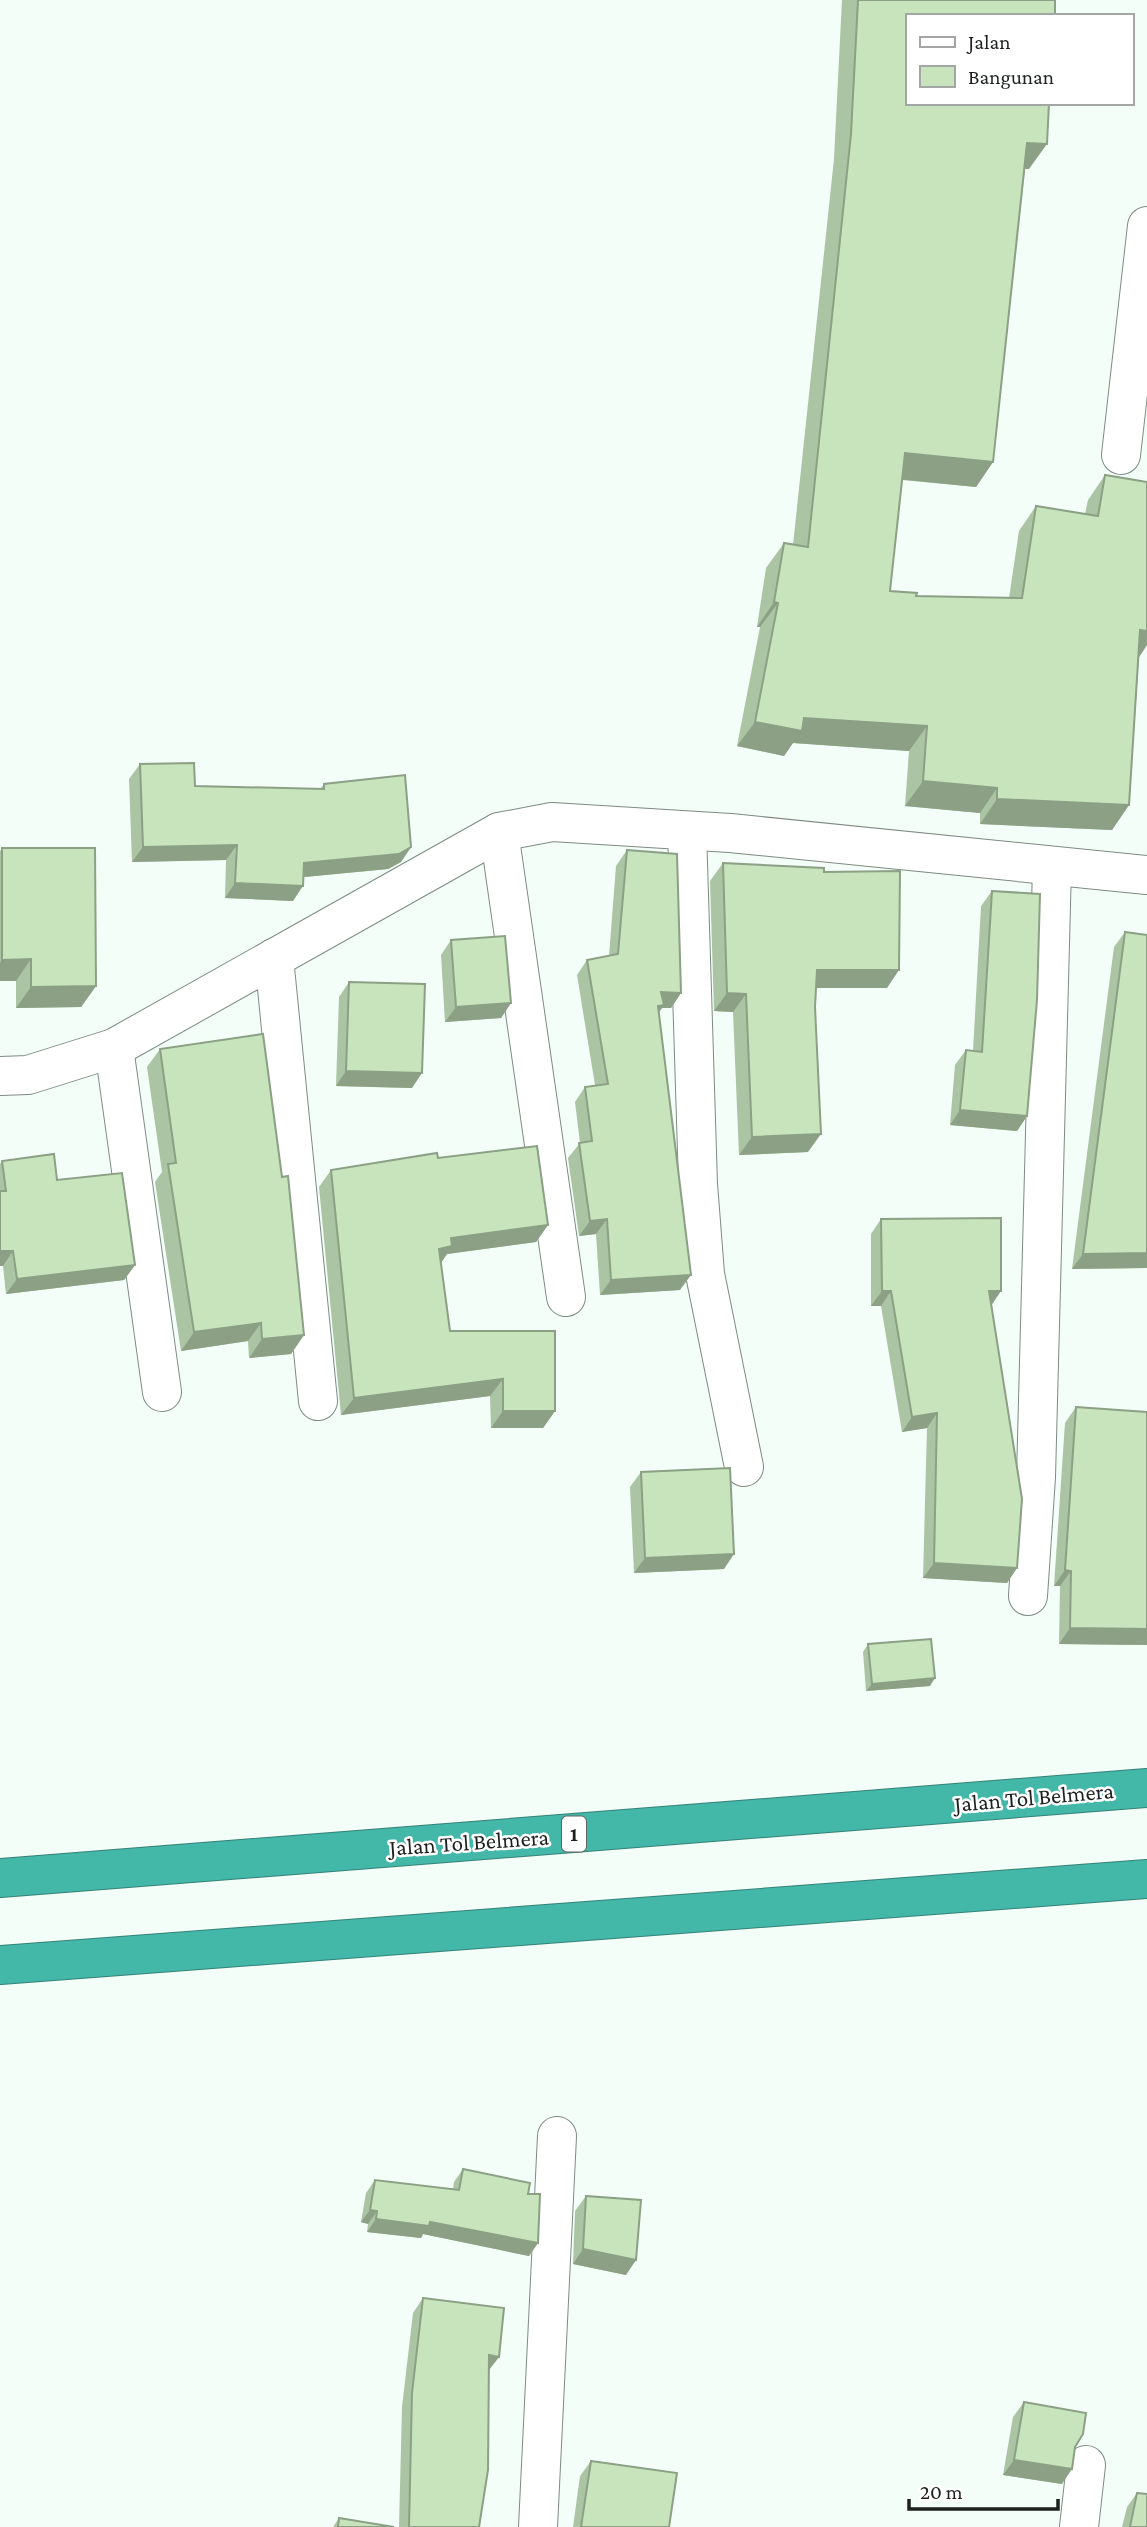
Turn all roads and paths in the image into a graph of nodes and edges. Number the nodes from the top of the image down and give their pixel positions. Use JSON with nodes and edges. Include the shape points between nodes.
{"nodes":[{"id":1,"x":1147,"y":226,"type":"edge"},
{"id":2,"x":1121,"y":455,"type":"dead end"},
{"id":3,"x":687,"y":831,"type":"junction"},
{"id":4,"x":499,"y":832,"type":"junction"},
{"id":5,"x":1052,"y":867,"type":"junction"},
{"id":6,"x":1147,"y":876,"type":"edge"},
{"id":7,"x":274,"y":958,"type":"junction"},
{"id":8,"x":114,"y":1048,"type":"junction"},
{"id":9,"x":0,"y":1076,"type":"edge"},
{"id":10,"x":566,"y":1297,"type":"dead end"},
{"id":11,"x":162,"y":1392,"type":"dead end"},
{"id":12,"x":318,"y":1401,"type":"dead end"},
{"id":13,"x":744,"y":1467,"type":"dead end"},
{"id":14,"x":1028,"y":1596,"type":"dead end"},
{"id":15,"x":1147,"y":1788,"type":"edge"},
{"id":16,"x":0,"y":1878,"type":"edge"},
{"id":17,"x":1147,"y":1879,"type":"edge"},
{"id":18,"x":0,"y":1965,"type":"edge"},
{"id":19,"x":557,"y":2136,"type":"dead end"},
{"id":20,"x":1086,"y":2465,"type":"dead end"},
{"id":21,"x":538,"y":2527,"type":"edge"},
{"id":22,"x":1079,"y":2527,"type":"edge"}],
"edges":[{"from":1,"to":2,"type":"street"},
{"from":3,"to":4,"type":"street","via":[[552,822]]},
{"from":3,"to":5,"type":"street"},
{"from":3,"to":13,"type":"street","via":[[705,1274]]},
{"from":4,"to":7,"type":"street"},
{"from":4,"to":10,"type":"street"},
{"from":5,"to":6,"type":"street"},
{"from":5,"to":14,"type":"street","via":[[1036,1477]]},
{"from":7,"to":8,"type":"street"},
{"from":7,"to":12,"type":"street"},
{"from":8,"to":9,"type":"street","via":[[27,1075]]},
{"from":8,"to":11,"type":"street"},
{"from":15,"to":16,"type":"highway","name":"Jalan Tol Belmera","number":"1"},
{"from":17,"to":18,"type":"highway"},
{"from":19,"to":21,"type":"street"},
{"from":20,"to":22,"type":"street"}]}
